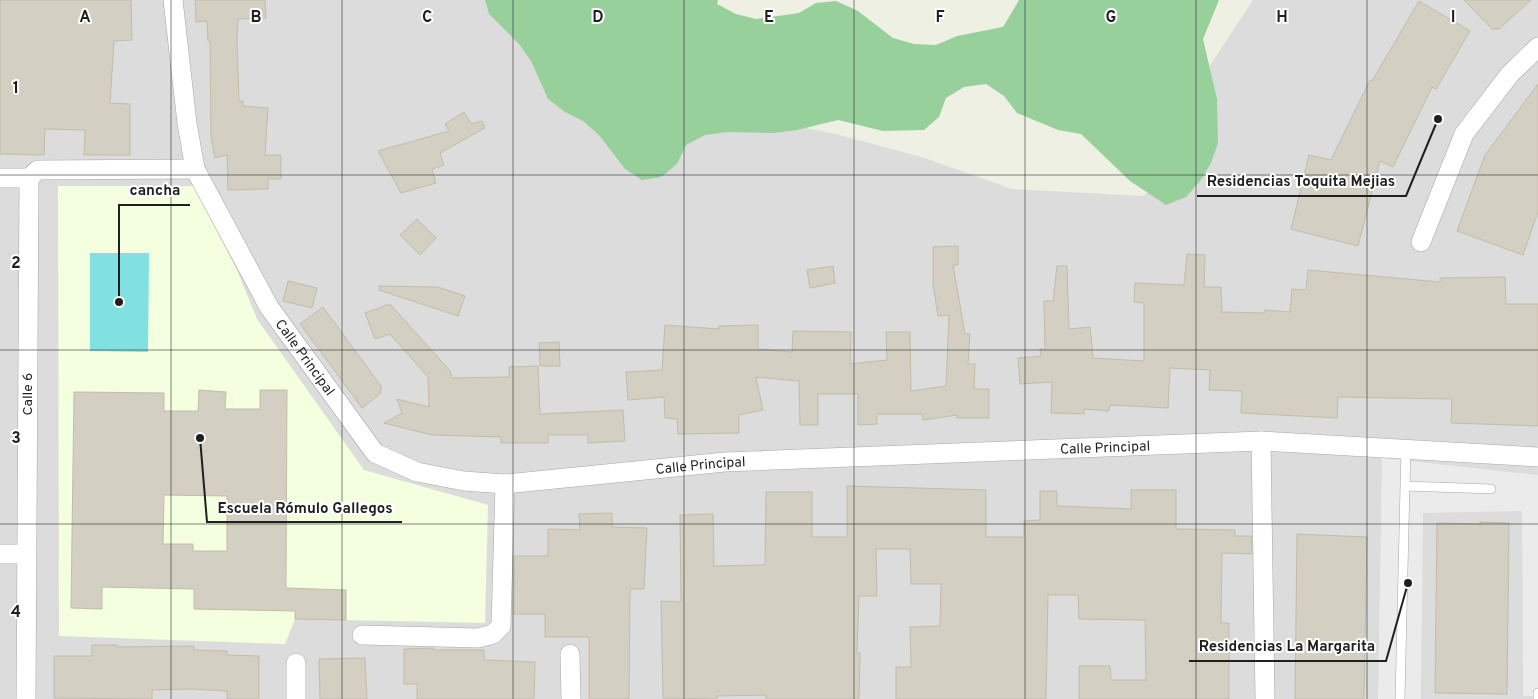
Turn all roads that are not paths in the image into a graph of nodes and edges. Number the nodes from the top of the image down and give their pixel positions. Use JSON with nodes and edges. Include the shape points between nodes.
{"nodes":[{"id":1,"x":173,"y":0,"type":"edge"},
{"id":2,"x":1538,"y":46,"type":"edge"},
{"id":3,"x":195,"y":169,"type":"junction"},
{"id":4,"x":0,"y":178,"type":"edge"},
{"id":5,"x":29,"y":178,"type":"junction"},
{"id":6,"x":1421,"y":242,"type":"dead end"},
{"id":7,"x":1261,"y":441,"type":"junction"},
{"id":8,"x":1406,"y":449,"type":"junction"},
{"id":9,"x":1538,"y":457,"type":"edge"},
{"id":10,"x":504,"y":484,"type":"junction"},
{"id":11,"x":1405,"y":486,"type":"junction"},
{"id":12,"x":1490,"y":488,"type":"dead end"},
{"id":13,"x":0,"y":554,"type":"edge"},
{"id":14,"x":26,"y":554,"type":"junction"},
{"id":15,"x":362,"y":635,"type":"dead end"},
{"id":16,"x":570,"y":654,"type":"dead end"},
{"id":17,"x":296,"y":663,"type":"dead end"},
{"id":18,"x":1538,"y":693,"type":"edge"},
{"id":19,"x":26,"y":699,"type":"edge"},
{"id":20,"x":296,"y":699,"type":"edge"},
{"id":21,"x":571,"y":699,"type":"edge"},
{"id":22,"x":1265,"y":699,"type":"edge"},
{"id":23,"x":1400,"y":699,"type":"edge"},
{"id":24,"x":1538,"y":699,"type":"edge"}],
"edges":[{"from":1,"to":3,"type":"street","name":"Calle Principal"},
{"from":2,"to":6,"type":"street","via":[[1510,74],[1464,134]]},
{"from":3,"to":5,"type":"street","via":[[38,170]]},
{"from":3,"to":10,"type":"street","name":"Calle Principal","via":[[270,306],[376,453],[417,472]]},
{"from":4,"to":5,"type":"street"},
{"from":5,"to":14,"type":"street","name":"Calle 6"},
{"from":7,"to":8,"type":"street","name":"Calle Principal"},
{"from":7,"to":10,"type":"street","name":"Calle Principal","via":[[725,462]]},
{"from":7,"to":22,"type":"street"},
{"from":8,"to":9,"type":"street","name":"Calle Principal"},
{"from":8,"to":11,"type":"lane"},
{"from":10,"to":15,"type":"street","via":[[501,626],[493,634],[478,638]]},
{"from":11,"to":12,"type":"lane"},
{"from":11,"to":23,"type":"lane"},
{"from":13,"to":14,"type":"street"},
{"from":14,"to":19,"type":"street","name":"Calle 6"},
{"from":16,"to":21,"type":"street"},
{"from":17,"to":20,"type":"street"},
{"from":18,"to":24,"type":"lane"}]}
